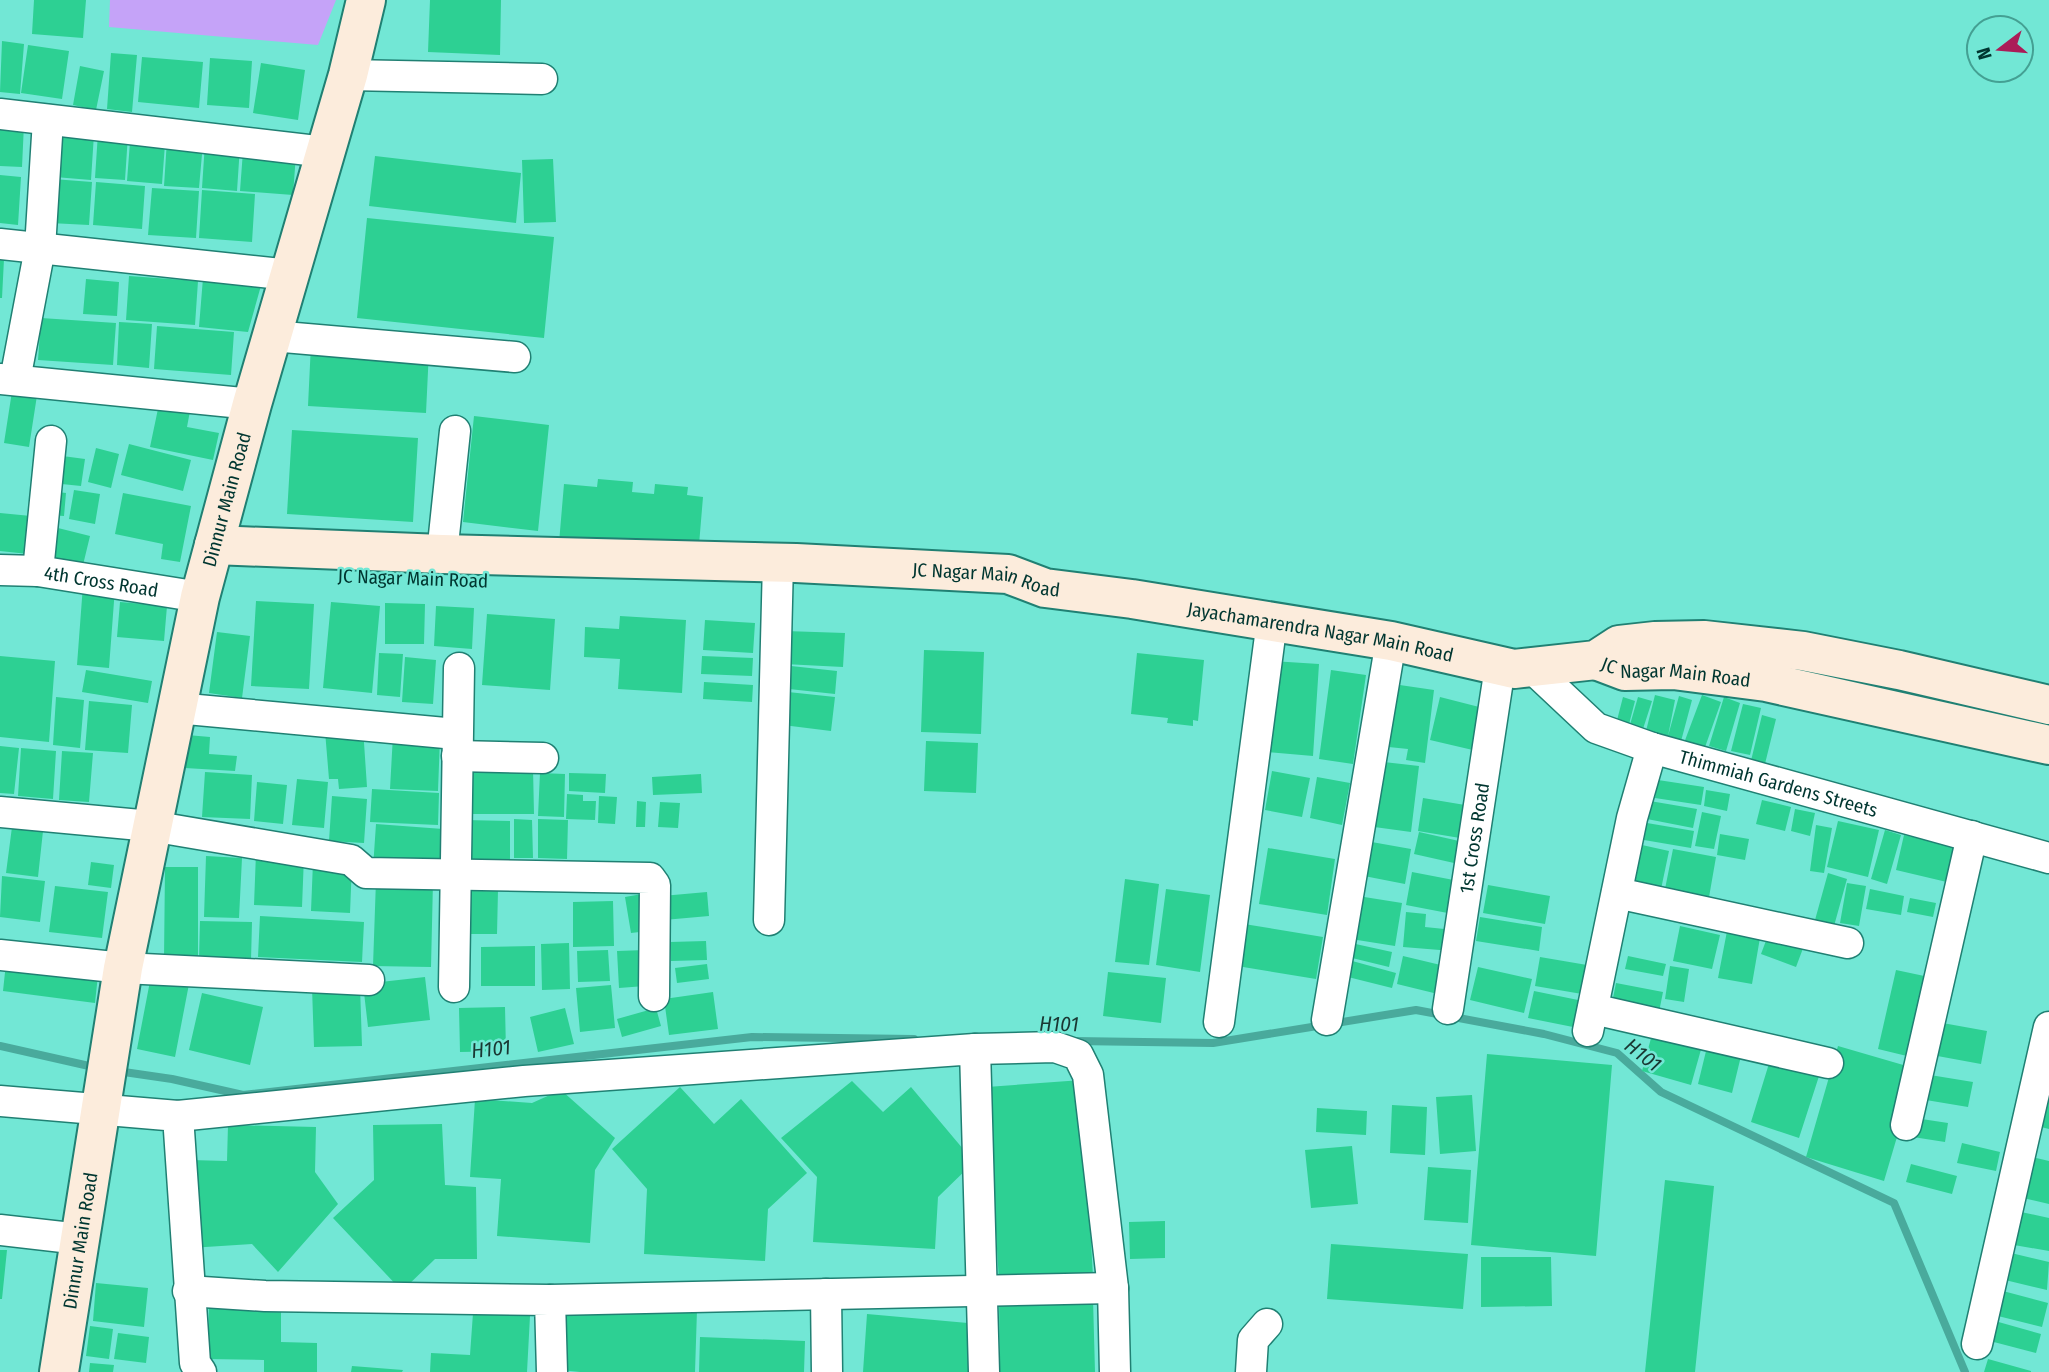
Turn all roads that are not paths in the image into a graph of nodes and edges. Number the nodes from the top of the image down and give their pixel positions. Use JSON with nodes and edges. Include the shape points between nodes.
{"nodes":[{"id":1,"x":366,"y":0,"type":"edge"},
{"id":2,"x":348,"y":75,"type":"junction"},
{"id":3,"x":542,"y":79,"type":"dead end"},
{"id":4,"x":0,"y":114,"type":"edge"},
{"id":5,"x":48,"y":120,"type":"junction"},
{"id":6,"x":325,"y":152,"type":"junction"},
{"id":7,"x":0,"y":244,"type":"edge"},
{"id":8,"x":40,"y":248,"type":"junction"},
{"id":9,"x":290,"y":275,"type":"junction"},
{"id":10,"x":272,"y":336,"type":"junction"},
{"id":11,"x":514,"y":357,"type":"dead end"},
{"id":12,"x":8,"y":379,"type":"edge"},
{"id":13,"x":253,"y":404,"type":"junction"},
{"id":14,"x":455,"y":431,"type":"dead end"},
{"id":15,"x":51,"y":441,"type":"dead end"},
{"id":16,"x":442,"y":555,"type":"junction"},
{"id":17,"x":0,"y":570,"type":"edge"},
{"id":18,"x":206,"y":570,"type":"junction"},
{"id":19,"x":567,"y":570,"type":"junction"},
{"id":20,"x":38,"y":571,"type":"junction"},
{"id":21,"x":777,"y":575,"type":"junction"},
{"id":22,"x":1045,"y":588,"type":"joint"},
{"id":23,"x":1272,"y":621,"type":"junction"},
{"id":24,"x":1391,"y":641,"type":"junction"},
{"id":25,"x":1596,"y":660,"type":"junction"},
{"id":26,"x":1515,"y":667,"type":"junction"},
{"id":27,"x":459,"y":668,"type":"dead end"},
{"id":28,"x":2049,"y":705,"type":"edge"},
{"id":29,"x":176,"y":708,"type":"junction"},
{"id":30,"x":456,"y":745,"type":"junction"},
{"id":31,"x":2049,"y":745,"type":"edge"},
{"id":32,"x":1652,"y":748,"type":"junction"},
{"id":33,"x":543,"y":758,"type":"dead end"},
{"id":34,"x":0,"y":812,"type":"edge"},
{"id":35,"x":151,"y":826,"type":"junction"},
{"id":36,"x":1972,"y":835,"type":"junction"},
{"id":37,"x":2049,"y":858,"type":"edge"},
{"id":38,"x":456,"y":875,"type":"junction"},
{"id":39,"x":1616,"y":893,"type":"junction"},
{"id":40,"x":769,"y":920,"type":"dead end"},
{"id":41,"x":1848,"y":943,"type":"dead end"},
{"id":42,"x":0,"y":955,"type":"edge"},
{"id":43,"x":122,"y":968,"type":"junction"},
{"id":44,"x":369,"y":980,"type":"dead end"},
{"id":45,"x":454,"y":987,"type":"dead end"},
{"id":46,"x":654,"y":996,"type":"dead end"},
{"id":47,"x":1448,"y":1009,"type":"dead end"},
{"id":48,"x":1327,"y":1020,"type":"dead end"},
{"id":49,"x":1219,"y":1022,"type":"dead end"},
{"id":50,"x":2049,"y":1027,"type":"edge"},
{"id":51,"x":975,"y":1049,"type":"junction"},
{"id":52,"x":1828,"y":1063,"type":"dead end"},
{"id":53,"x":0,"y":1101,"type":"edge"},
{"id":54,"x":101,"y":1109,"type":"junction"},
{"id":55,"x":178,"y":1116,"type":"junction"},
{"id":56,"x":1906,"y":1125,"type":"dead end"},
{"id":57,"x":0,"y":1230,"type":"edge"},
{"id":58,"x":80,"y":1239,"type":"junction"},
{"id":59,"x":1112,"y":1288,"type":"junction"},
{"id":60,"x":983,"y":1289,"type":"junction"},
{"id":61,"x":188,"y":1291,"type":"junction"},
{"id":62,"x":826,"y":1294,"type":"junction"},
{"id":63,"x":550,"y":1300,"type":"junction"},
{"id":64,"x":1267,"y":1324,"type":"dead end"},
{"id":65,"x":1978,"y":1344,"type":"dead end"},
{"id":66,"x":59,"y":1372,"type":"edge"},
{"id":67,"x":201,"y":1372,"type":"edge"},
{"id":68,"x":552,"y":1372,"type":"edge"},
{"id":69,"x":827,"y":1372,"type":"edge"},
{"id":70,"x":984,"y":1372,"type":"edge"},
{"id":71,"x":1115,"y":1372,"type":"edge"},
{"id":72,"x":1251,"y":1372,"type":"edge"}],
"edges":[{"from":1,"to":2,"type":"main road","name":"Dinnur Main Road"},
{"from":2,"to":3,"type":"street"},
{"from":2,"to":6,"type":"main road","name":"Dinnur Main Road"},
{"from":4,"to":5,"type":"street"},
{"from":5,"to":6,"type":"street"},
{"from":5,"to":8,"type":"street"},
{"from":6,"to":9,"type":"main road","name":"Dinnur Main Road"},
{"from":7,"to":8,"type":"street"},
{"from":8,"to":9,"type":"street"},
{"from":8,"to":12,"type":"street"},
{"from":9,"to":10,"type":"main road","name":"Dinnur Main Road"},
{"from":10,"to":11,"type":"street"},
{"from":10,"to":13,"type":"main road","name":"Dinnur Main Road"},
{"from":12,"to":13,"type":"street"},
{"from":13,"to":18,"type":"main road","name":"Dinnur Main Road"},
{"from":14,"to":16,"type":"street"},
{"from":15,"to":20,"type":"street"},
{"from":16,"to":18,"type":"main road","name":"JC Nagar Main Road"},
{"from":16,"to":19,"type":"main road","name":"JC Nagar Main Road"},
{"from":17,"to":20,"type":"street","name":"4th Cross Road"},
{"from":18,"to":19,"type":"main road","name":"JC Nagar Main Road"},
{"from":18,"to":20,"type":"street","name":"4th Cross Road"},
{"from":18,"to":29,"type":"main road","name":"Dinnur Main Road"},
{"from":19,"to":21,"type":"main road","name":"JC Nagar Main Road"},
{"from":21,"to":22,"type":"main road","name":"JC Nagar Main Road","via":[[1008,574]]},
{"from":21,"to":40,"type":"street"},
{"from":22,"to":23,"type":"main road","name":"Jayachamarendra Nagar Main Road"},
{"from":23,"to":24,"type":"main road","name":"Jayachamarendra Nagar Main Road"},
{"from":23,"to":49,"type":"street"},
{"from":24,"to":26,"type":"main road","name":"Jayachamarendra Nagar Main Road"},
{"from":24,"to":48,"type":"street"},
{"from":25,"to":26,"type":"main road","name":"Jayachamarendra Nagar Main Road"},
{"from":25,"to":28,"type":"main road","name":"JC Nagar Main Road","via":[[1619,645],[1704,640],[1803,651]]},
{"from":25,"to":31,"type":"main road","name":"JC Nagar Main Road","via":[[1625,671],[1673,670],[1766,682]]},
{"from":26,"to":32,"type":"street","name":"Thimmiah Gardens Streets","via":[[1596,728]]},
{"from":26,"to":47,"type":"street","name":"1st Cross Road"},
{"from":27,"to":30,"type":"street"},
{"from":29,"to":30,"type":"street"},
{"from":29,"to":35,"type":"main road","name":"Dinnur Main Road"},
{"from":30,"to":33,"type":"street"},
{"from":30,"to":38,"type":"street"},
{"from":32,"to":36,"type":"street","name":"Thimmiah Gardens Streets"},
{"from":32,"to":39,"type":"street"},
{"from":34,"to":35,"type":"street"},
{"from":35,"to":38,"type":"street","via":[[351,860],[366,873]]},
{"from":35,"to":43,"type":"main road","name":"Dinnur Main Road"},
{"from":36,"to":37,"type":"street","name":"Thimmiah Gardens Streets"},
{"from":36,"to":56,"type":"street"},
{"from":38,"to":45,"type":"street"},
{"from":38,"to":46,"type":"street","via":[[650,878],[655,885]]},
{"from":39,"to":41,"type":"street"},
{"from":39,"to":52,"type":"street","via":[[1590,1020]]},
{"from":42,"to":43,"type":"street"},
{"from":43,"to":44,"type":"street"},
{"from":43,"to":54,"type":"main road","name":"Dinnur Main Road"},
{"from":50,"to":65,"type":"street"},
{"from":51,"to":55,"type":"street","via":[[524,1081]]},
{"from":51,"to":59,"type":"street","via":[[1055,1047],[1078,1055],[1088,1075]]},
{"from":51,"to":60,"type":"street"},
{"from":53,"to":54,"type":"street"},
{"from":54,"to":55,"type":"street"},
{"from":54,"to":58,"type":"main road","name":"Dinnur Main Road"},
{"from":55,"to":61,"type":"street"},
{"from":57,"to":58,"type":"street"},
{"from":58,"to":66,"type":"main road","name":"Dinnur Main Road"},
{"from":59,"to":60,"type":"street"},
{"from":59,"to":71,"type":"street"},
{"from":60,"to":62,"type":"street"},
{"from":60,"to":70,"type":"street"},
{"from":61,"to":63,"type":"street"},
{"from":61,"to":67,"type":"street","via":[[195,1363]]},
{"from":62,"to":63,"type":"street"},
{"from":62,"to":69,"type":"street"},
{"from":63,"to":68,"type":"street"},
{"from":64,"to":72,"type":"street","via":[[1253,1340]]}]}
